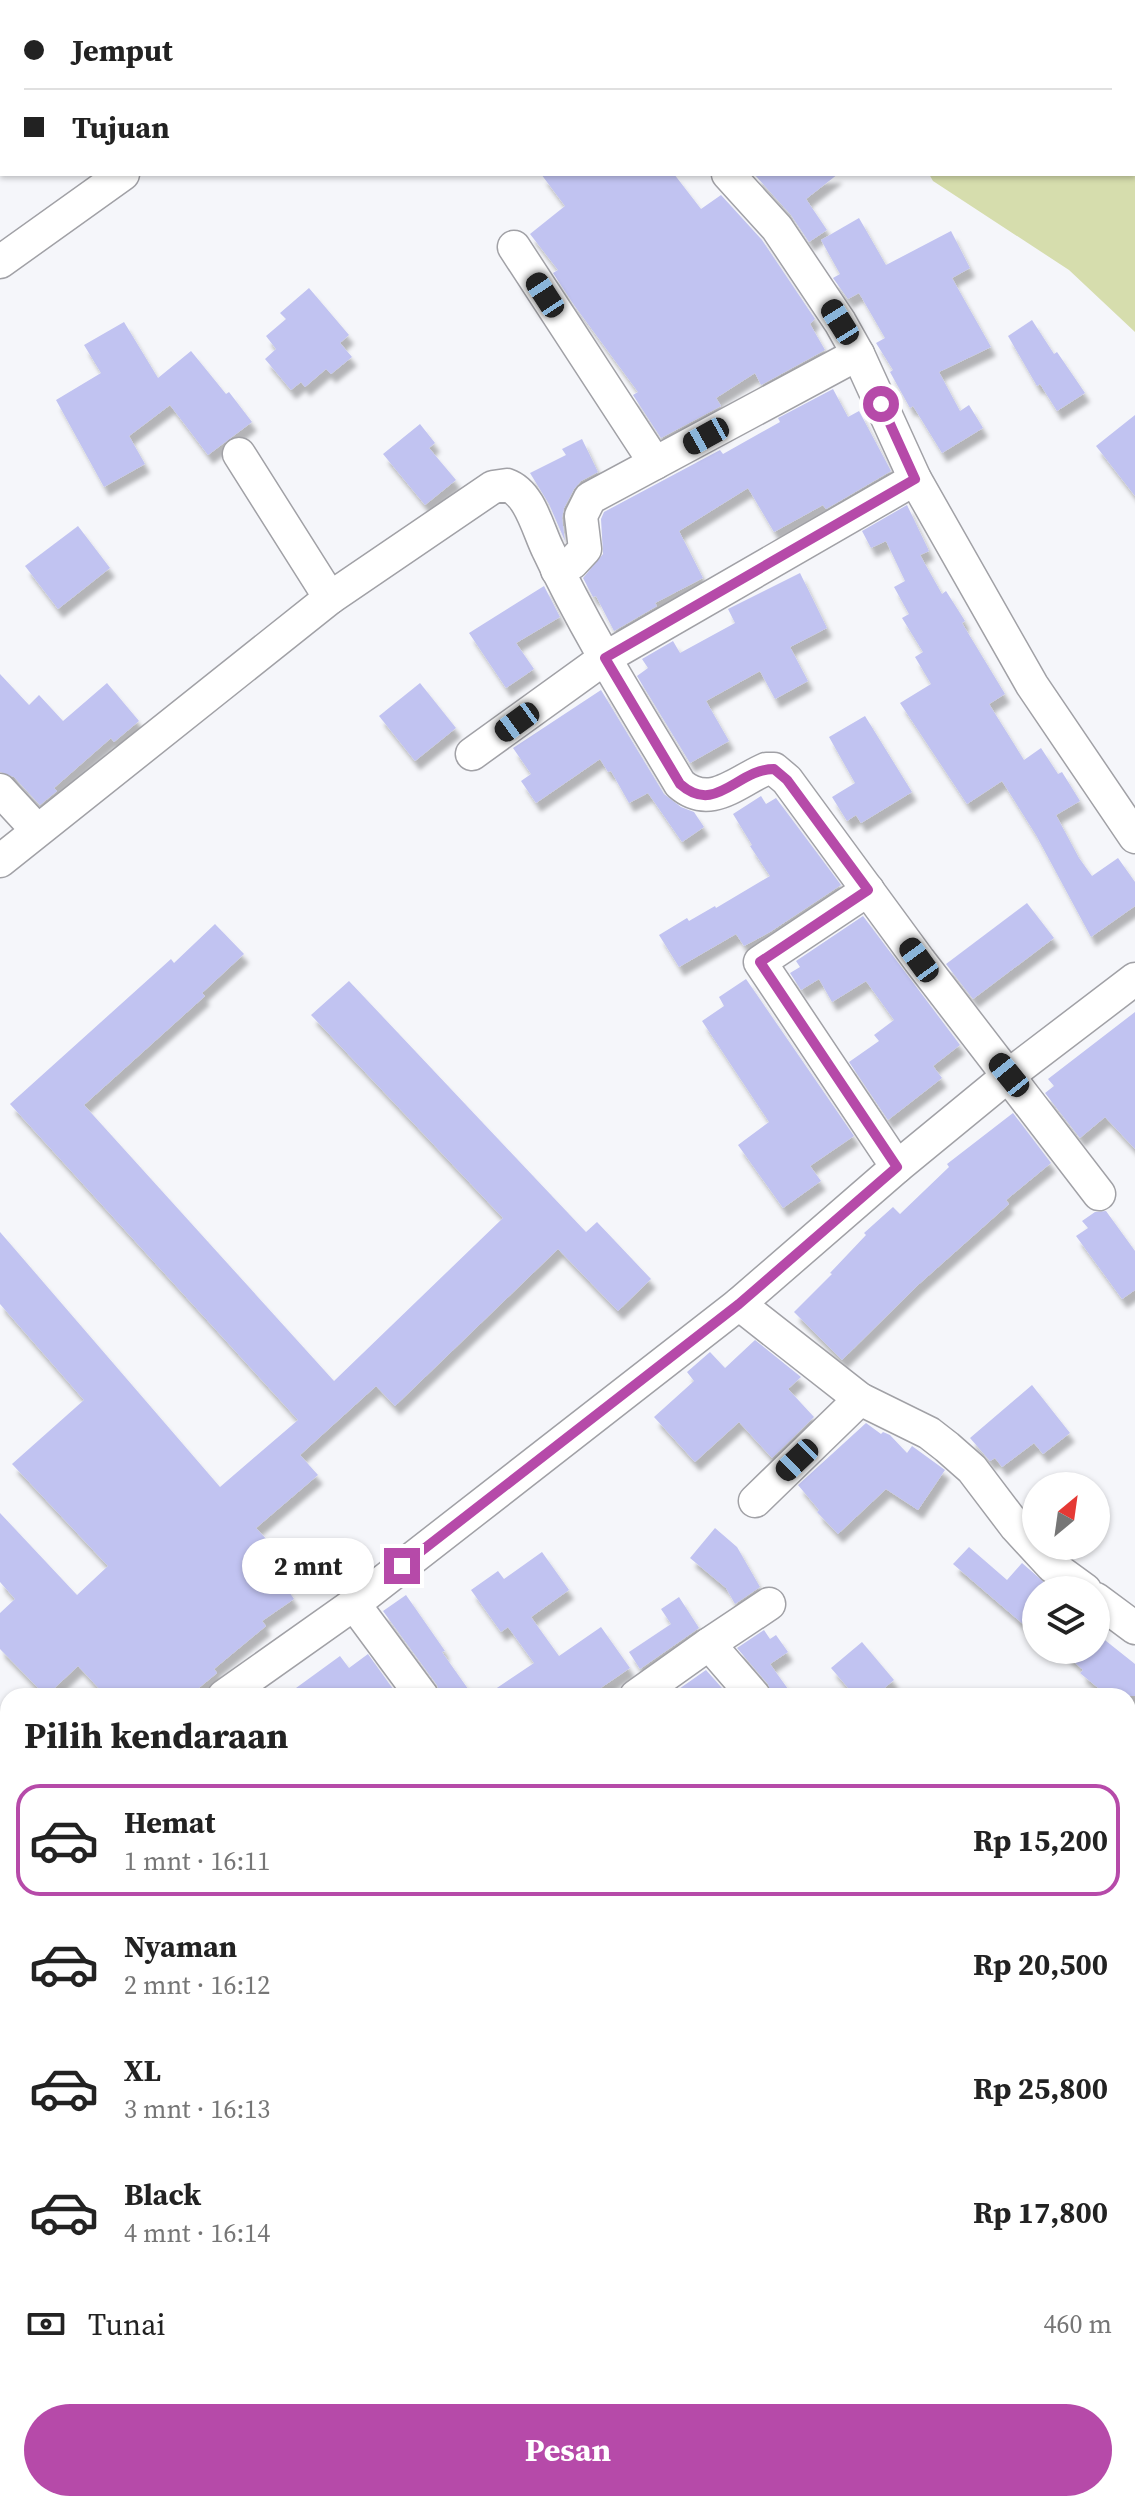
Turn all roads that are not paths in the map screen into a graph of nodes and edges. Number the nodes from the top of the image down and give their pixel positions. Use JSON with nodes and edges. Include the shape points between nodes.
{"nodes":[{"id":1,"x":120,"y":176,"type":"edge"},
{"id":2,"x":730,"y":176,"type":"edge"},
{"id":3,"x":514,"y":247,"type":"dead end"},
{"id":4,"x":0,"y":262,"type":"edge"},
{"id":5,"x":858,"y":354,"type":"junction"},
{"id":6,"x":239,"y":454,"type":"dead end"},
{"id":7,"x":655,"y":463,"type":"junction"},
{"id":8,"x":915,"y":479,"type":"junction"},
{"id":9,"x":557,"y":570,"type":"junction"},
{"id":10,"x":330,"y":598,"type":"junction"},
{"id":11,"x":605,"y":658,"type":"junction"},
{"id":12,"x":472,"y":754,"type":"dead end"},
{"id":13,"x":0,"y":790,"type":"edge"},
{"id":14,"x":37,"y":830,"type":"junction"},
{"id":15,"x":1135,"y":837,"type":"edge"},
{"id":16,"x":0,"y":861,"type":"edge"},
{"id":17,"x":868,"y":890,"type":"junction"},
{"id":18,"x":1135,"y":979,"type":"edge"},
{"id":19,"x":1009,"y":1075,"type":"junction"},
{"id":20,"x":897,"y":1167,"type":"junction"},
{"id":21,"x":1099,"y":1194,"type":"dead end"},
{"id":22,"x":739,"y":1304,"type":"junction"},
{"id":23,"x":860,"y":1399,"type":"junction"},
{"id":24,"x":755,"y":1501,"type":"dead end"},
{"id":25,"x":1066,"y":1576,"type":"edge"},
{"id":26,"x":354,"y":1604,"type":"junction"},
{"id":27,"x":769,"y":1604,"type":"dead end"},
{"id":28,"x":1110,"y":1609,"type":"edge"},
{"id":29,"x":1135,"y":1628,"type":"edge"},
{"id":30,"x":709,"y":1644,"type":"junction"},
{"id":31,"x":235,"y":1688,"type":"edge"},
{"id":32,"x":416,"y":1688,"type":"edge"},
{"id":33,"x":647,"y":1688,"type":"edge"},
{"id":34,"x":747,"y":1688,"type":"edge"}],
"edges":[{"from":1,"to":4,"type":"street"},
{"from":2,"to":5,"type":"street","via":[[777,228]]},
{"from":3,"to":7,"type":"street"},
{"from":5,"to":7,"type":"street"},
{"from":5,"to":8,"type":"street"},
{"from":6,"to":10,"type":"street"},
{"from":7,"to":9,"type":"street","via":[[590,498],[581,516],[585,549]]},
{"from":8,"to":11,"type":"street"},
{"from":8,"to":15,"type":"street","via":[[1032,685]]},
{"from":9,"to":10,"type":"street","via":[[522,495],[514,487],[496,485]]},
{"from":9,"to":11,"type":"street"},
{"from":10,"to":14,"type":"street"},
{"from":11,"to":12,"type":"street"},
{"from":11,"to":17,"type":"street","via":[[680,784],[691,793],[711,796],[774,769]]},
{"from":13,"to":14,"type":"street"},
{"from":14,"to":16,"type":"street"},
{"from":17,"to":19,"type":"street"},
{"from":17,"to":20,"type":"street","via":[[760,962]]},
{"from":18,"to":19,"type":"street"},
{"from":19,"to":20,"type":"street"},
{"from":19,"to":21,"type":"street"},
{"from":20,"to":22,"type":"street"},
{"from":22,"to":23,"type":"street"},
{"from":22,"to":26,"type":"street"},
{"from":23,"to":24,"type":"street"},
{"from":23,"to":25,"type":"street","via":[[947,1447]]},
{"from":26,"to":31,"type":"street"},
{"from":26,"to":32,"type":"street"},
{"from":27,"to":30,"type":"street"},
{"from":28,"to":29,"type":"street"},
{"from":30,"to":33,"type":"street"},
{"from":30,"to":34,"type":"street"}]}
